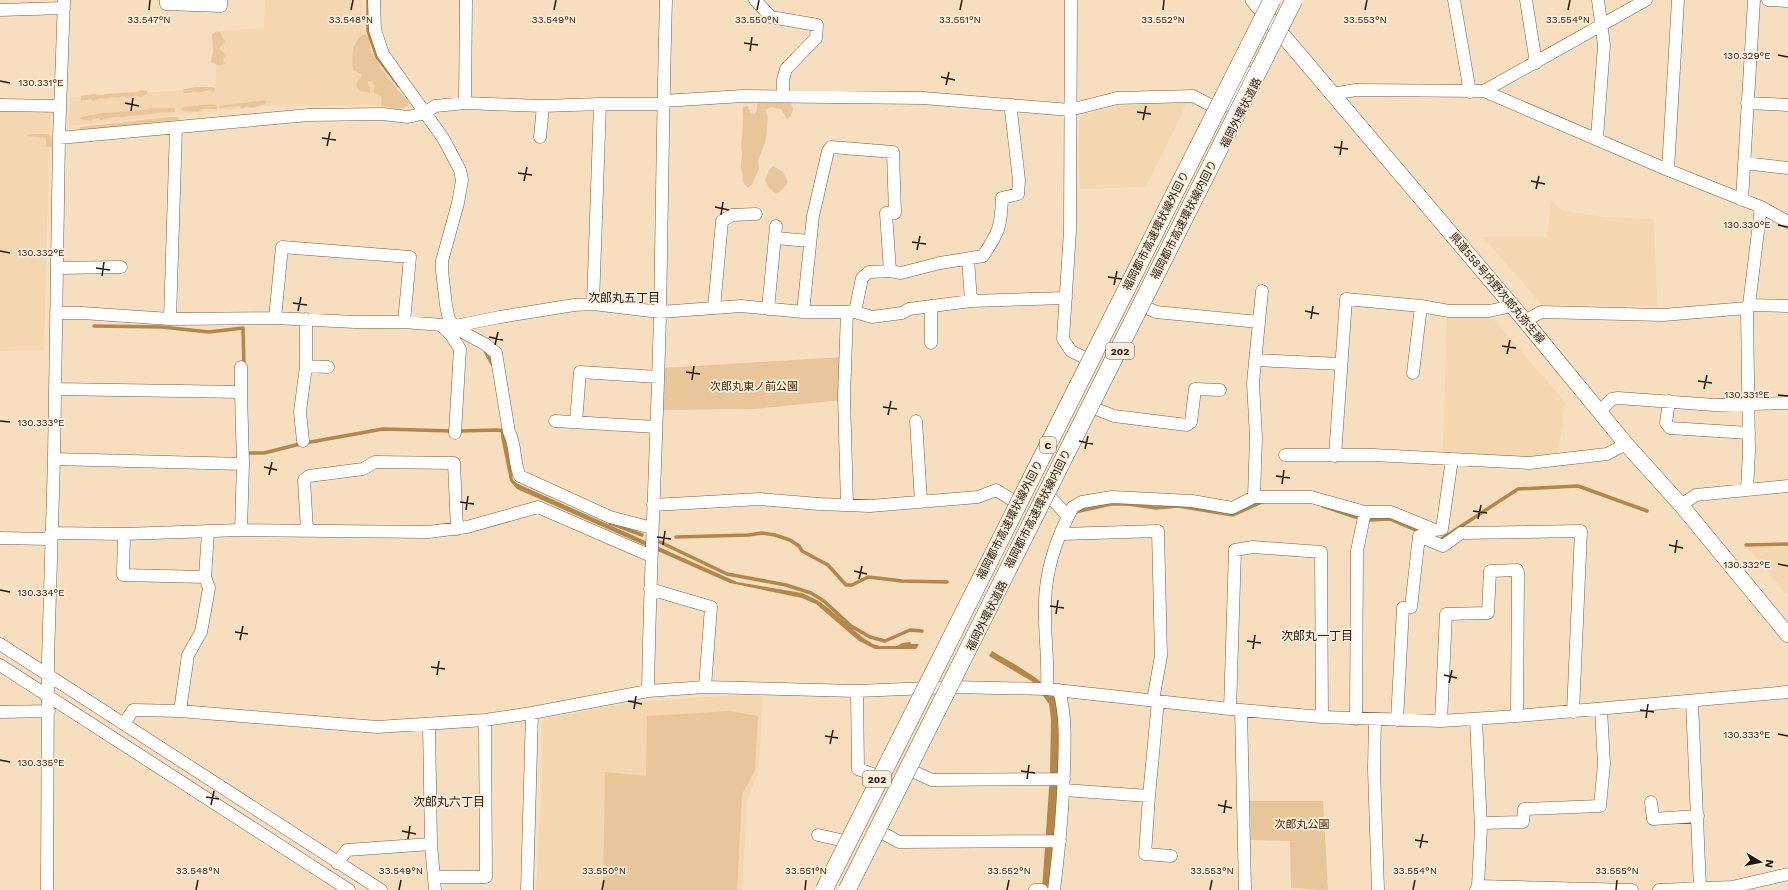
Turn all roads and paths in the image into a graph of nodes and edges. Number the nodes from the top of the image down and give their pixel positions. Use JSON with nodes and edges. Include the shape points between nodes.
{"nodes":[{"id":1,"x":166,"y":0,"type":"edge"},
{"id":2,"x":221,"y":0,"type":"edge"},
{"id":3,"x":374,"y":0,"type":"edge"},
{"id":4,"x":466,"y":0,"type":"edge"},
{"id":5,"x":666,"y":0,"type":"edge"},
{"id":6,"x":754,"y":0,"type":"edge"},
{"id":7,"x":1071,"y":0,"type":"edge"},
{"id":8,"x":1291,"y":0,"type":"edge"},
{"id":9,"x":1294,"y":0,"type":"edge"},
{"id":10,"x":1298,"y":0,"type":"edge"},
{"id":11,"x":1454,"y":0,"type":"edge"},
{"id":12,"x":1526,"y":0,"type":"edge"},
{"id":13,"x":1598,"y":0,"type":"edge"},
{"id":14,"x":1646,"y":0,"type":"edge"},
{"id":15,"x":1678,"y":0,"type":"edge"},
{"id":16,"x":1754,"y":0,"type":"edge"},
{"id":17,"x":1768,"y":0,"type":"edge"},
{"id":18,"x":1788,"y":1,"type":"edge"},
{"id":19,"x":1263,"y":2,"type":"edge"},
{"id":20,"x":64,"y":4,"type":"edge"},
{"id":21,"x":0,"y":10,"type":"edge"},
{"id":22,"x":1602,"y":25,"type":"junction"},
{"id":23,"x":1281,"y":34,"type":"junction"},
{"id":24,"x":1536,"y":63,"type":"junction"},
{"id":25,"x":1470,"y":92,"type":"junction"},
{"id":26,"x":1484,"y":92,"type":"junction"},
{"id":27,"x":1332,"y":94,"type":"junction"},
{"id":28,"x":783,"y":96,"type":"junction"},
{"id":29,"x":466,"y":103,"type":"junction"},
{"id":30,"x":663,"y":103,"type":"junction"},
{"id":31,"x":1747,"y":103,"type":"junction"},
{"id":32,"x":600,"y":104,"type":"junction"},
{"id":33,"x":0,"y":105,"type":"edge"},
{"id":34,"x":1012,"y":105,"type":"junction"},
{"id":35,"x":1788,"y":105,"type":"edge"},
{"id":36,"x":60,"y":106,"type":"junction"},
{"id":37,"x":543,"y":106,"type":"junction"},
{"id":38,"x":1216,"y":108,"type":"junction"},
{"id":39,"x":1070,"y":110,"type":"junction"},
{"id":40,"x":425,"y":113,"type":"junction"},
{"id":41,"x":176,"y":128,"type":"junction"},
{"id":42,"x":540,"y":137,"type":"dead end"},
{"id":43,"x":58,"y":138,"type":"junction"},
{"id":44,"x":1597,"y":138,"type":"junction"},
{"id":45,"x":1744,"y":163,"type":"junction"},
{"id":46,"x":1788,"y":168,"type":"edge"},
{"id":47,"x":1668,"y":170,"type":"junction"},
{"id":48,"x":1742,"y":200,"type":"junction"},
{"id":49,"x":1761,"y":207,"type":"junction"},
{"id":50,"x":756,"y":214,"type":"dead end"},
{"id":51,"x":1788,"y":222,"type":"edge"},
{"id":52,"x":776,"y":226,"type":"dead end"},
{"id":53,"x":776,"y":238,"type":"junction"},
{"id":54,"x":810,"y":241,"type":"junction"},
{"id":55,"x":968,"y":258,"type":"junction"},
{"id":56,"x":121,"y":267,"type":"dead end"},
{"id":57,"x":57,"y":268,"type":"junction"},
{"id":58,"x":890,"y":271,"type":"junction"},
{"id":59,"x":1262,"y":291,"type":"dead end"},
{"id":60,"x":1066,"y":298,"type":"junction"},
{"id":61,"x":971,"y":301,"type":"junction"},
{"id":62,"x":593,"y":304,"type":"junction"},
{"id":63,"x":931,"y":306,"type":"junction"},
{"id":64,"x":1143,"y":306,"type":"junction"},
{"id":65,"x":1421,"y":306,"type":"junction"},
{"id":66,"x":1512,"y":306,"type":"junction"},
{"id":67,"x":1748,"y":306,"type":"junction"},
{"id":68,"x":1788,"y":306,"type":"edge"},
{"id":69,"x":714,"y":308,"type":"junction"},
{"id":70,"x":768,"y":309,"type":"junction"},
{"id":71,"x":660,"y":312,"type":"junction"},
{"id":72,"x":803,"y":312,"type":"junction"},
{"id":73,"x":851,"y":312,"type":"junction"},
{"id":74,"x":56,"y":313,"type":"junction"},
{"id":75,"x":275,"y":318,"type":"junction"},
{"id":76,"x":170,"y":319,"type":"junction"},
{"id":77,"x":306,"y":319,"type":"junction"},
{"id":78,"x":1525,"y":321,"type":"junction"},
{"id":79,"x":404,"y":322,"type":"junction"},
{"id":80,"x":1259,"y":322,"type":"junction"},
{"id":81,"x":442,"y":326,"type":"junction"},
{"id":82,"x":455,"y":326,"type":"junction"},
{"id":83,"x":931,"y":343,"type":"dead end"},
{"id":84,"x":1089,"y":360,"type":"junction"},
{"id":85,"x":1256,"y":360,"type":"junction"},
{"id":86,"x":1342,"y":364,"type":"junction"},
{"id":87,"x":306,"y":366,"type":"junction"},
{"id":88,"x":241,"y":367,"type":"dead end"},
{"id":89,"x":328,"y":367,"type":"dead end"},
{"id":90,"x":1413,"y":373,"type":"dead end"},
{"id":91,"x":658,"y":377,"type":"junction"},
{"id":92,"x":55,"y":389,"type":"junction"},
{"id":93,"x":1220,"y":390,"type":"dead end"},
{"id":94,"x":241,"y":392,"type":"junction"},
{"id":95,"x":1669,"y":401,"type":"junction"},
{"id":96,"x":1788,"y":403,"type":"edge"},
{"id":97,"x":1749,"y":405,"type":"junction"},
{"id":98,"x":1092,"y":407,"type":"junction"},
{"id":99,"x":1600,"y":411,"type":"junction"},
{"id":100,"x":916,"y":420,"type":"dead end"},
{"id":101,"x":556,"y":421,"type":"dead end"},
{"id":102,"x":576,"y":422,"type":"junction"},
{"id":103,"x":656,"y":427,"type":"junction"},
{"id":104,"x":454,"y":433,"type":"dead end"},
{"id":105,"x":1749,"y":433,"type":"junction"},
{"id":106,"x":303,"y":440,"type":"dead end"},
{"id":107,"x":1626,"y":444,"type":"junction"},
{"id":108,"x":1285,"y":456,"type":"dead end"},
{"id":109,"x":1335,"y":456,"type":"junction"},
{"id":110,"x":54,"y":459,"type":"junction"},
{"id":111,"x":1452,"y":459,"type":"junction"},
{"id":112,"x":243,"y":464,"type":"junction"},
{"id":113,"x":1788,"y":486,"type":"edge"},
{"id":114,"x":1747,"y":490,"type":"junction"},
{"id":115,"x":1048,"y":495,"type":"junction"},
{"id":116,"x":1254,"y":497,"type":"junction"},
{"id":117,"x":921,"y":502,"type":"junction"},
{"id":118,"x":1017,"y":503,"type":"junction"},
{"id":119,"x":653,"y":505,"type":"junction"},
{"id":120,"x":847,"y":505,"type":"junction"},
{"id":121,"x":1681,"y":505,"type":"junction"},
{"id":122,"x":1068,"y":516,"type":"junction"},
{"id":123,"x":1364,"y":517,"type":"junction"},
{"id":124,"x":652,"y":528,"type":"junction"},
{"id":125,"x":241,"y":530,"type":"junction"},
{"id":126,"x":307,"y":530,"type":"junction"},
{"id":127,"x":457,"y":530,"type":"junction"},
{"id":128,"x":208,"y":532,"type":"junction"},
{"id":129,"x":124,"y":534,"type":"junction"},
{"id":130,"x":1062,"y":534,"type":"junction"},
{"id":131,"x":51,"y":536,"type":"junction"},
{"id":132,"x":0,"y":538,"type":"edge"},
{"id":133,"x":651,"y":556,"type":"junction"},
{"id":134,"x":205,"y":577,"type":"junction"},
{"id":135,"x":650,"y":588,"type":"junction"},
{"id":136,"x":1788,"y":635,"type":"edge"},
{"id":137,"x":0,"y":644,"type":"edge"},
{"id":138,"x":0,"y":665,"type":"edge"},
{"id":139,"x":48,"y":675,"type":"junction"},
{"id":140,"x":705,"y":687,"type":"junction"},
{"id":141,"x":952,"y":687,"type":"junction"},
{"id":142,"x":922,"y":689,"type":"junction"},
{"id":143,"x":1053,"y":689,"type":"junction"},
{"id":144,"x":648,"y":691,"type":"junction"},
{"id":145,"x":857,"y":691,"type":"junction"},
{"id":146,"x":1788,"y":692,"type":"edge"},
{"id":147,"x":48,"y":696,"type":"junction"},
{"id":148,"x":1155,"y":701,"type":"junction"},
{"id":149,"x":1692,"y":701,"type":"junction"},
{"id":150,"x":1236,"y":709,"type":"junction"},
{"id":151,"x":1601,"y":709,"type":"junction"},
{"id":152,"x":180,"y":711,"type":"junction"},
{"id":153,"x":0,"y":712,"type":"edge"},
{"id":154,"x":49,"y":712,"type":"junction"},
{"id":155,"x":1572,"y":712,"type":"junction"},
{"id":156,"x":532,"y":713,"type":"junction"},
{"id":157,"x":1517,"y":716,"type":"junction"},
{"id":158,"x":1322,"y":717,"type":"junction"},
{"id":159,"x":1356,"y":719,"type":"junction"},
{"id":160,"x":1375,"y":719,"type":"junction"},
{"id":161,"x":1476,"y":719,"type":"junction"},
{"id":162,"x":486,"y":720,"type":"junction"},
{"id":163,"x":1397,"y":720,"type":"junction"},
{"id":164,"x":1441,"y":721,"type":"junction"},
{"id":165,"x":124,"y":724,"type":"junction"},
{"id":166,"x":429,"y":724,"type":"junction"},
{"id":167,"x":910,"y":770,"type":"junction"},
{"id":168,"x":878,"y":776,"type":"junction"},
{"id":169,"x":1063,"y":783,"type":"junction"},
{"id":170,"x":1148,"y":796,"type":"junction"},
{"id":171,"x":1651,"y":802,"type":"dead end"},
{"id":172,"x":1698,"y":816,"type":"junction"},
{"id":173,"x":1481,"y":823,"type":"junction"},
{"id":174,"x":879,"y":831,"type":"junction"},
{"id":175,"x":818,"y":835,"type":"dead end"},
{"id":176,"x":845,"y":841,"type":"junction"},
{"id":177,"x":1060,"y":841,"type":"junction"},
{"id":178,"x":431,"y":844,"type":"junction"},
{"id":179,"x":1172,"y":856,"type":"dead end"},
{"id":180,"x":337,"y":863,"type":"junction"},
{"id":181,"x":1788,"y":874,"type":"edge"},
{"id":182,"x":434,"y":877,"type":"junction"},
{"id":183,"x":1477,"y":888,"type":"edge"},
{"id":184,"x":1700,"y":888,"type":"junction"},
{"id":185,"x":1552,"y":889,"type":"edge"},
{"id":186,"x":1732,"y":889,"type":"edge"},
{"id":187,"x":47,"y":890,"type":"edge"},
{"id":188,"x":349,"y":890,"type":"edge"},
{"id":189,"x":381,"y":890,"type":"edge"},
{"id":190,"x":435,"y":890,"type":"edge"},
{"id":191,"x":527,"y":890,"type":"edge"},
{"id":192,"x":820,"y":890,"type":"edge"},
{"id":193,"x":824,"y":890,"type":"edge"},
{"id":194,"x":847,"y":890,"type":"edge"},
{"id":195,"x":850,"y":890,"type":"edge"},
{"id":196,"x":1035,"y":890,"type":"edge"},
{"id":197,"x":1042,"y":890,"type":"edge"},
{"id":198,"x":1054,"y":890,"type":"edge"},
{"id":199,"x":1245,"y":890,"type":"edge"},
{"id":200,"x":1378,"y":890,"type":"edge"},
{"id":201,"x":1632,"y":890,"type":"edge"},
{"id":202,"x":1659,"y":890,"type":"edge"}],
"edges":[{"from":1,"to":2,"type":"street","via":[[166,4],[221,6]]},
{"from":3,"to":40,"type":"street","via":[[375,30],[383,54]]},
{"from":4,"to":29,"type":"street"},
{"from":5,"to":30,"type":"street"},
{"from":6,"to":28,"type":"street","via":[[771,16],[817,25],[816,38],[786,69]]},
{"from":7,"to":39,"type":"street"},
{"from":8,"to":19,"type":"highway","via":[[1279,12]]},
{"from":9,"to":194,"type":"highway","name":"福岡都市高速環状線内回り","number":"C","bridge":true},
{"from":10,"to":23,"type":"highway","name":"福岡外環状道路","number":"202"},
{"from":11,"to":25,"type":"street"},
{"from":12,"to":24,"type":"street"},
{"from":13,"to":22,"type":"street"},
{"from":14,"to":22,"type":"street"},
{"from":15,"to":47,"type":"street"},
{"from":16,"to":31,"type":"street"},
{"from":17,"to":18,"type":"street"},
{"from":19,"to":23,"type":"main road","name":"県道558号内野次郎丸弥生線"},
{"from":19,"to":38,"type":"highway","number":"202"},
{"from":19,"to":193,"type":"highway","name":"福岡都市高速環状線外回り","number":"C","bridge":true},
{"from":20,"to":21,"type":"street"},
{"from":20,"to":36,"type":"street"},
{"from":22,"to":24,"type":"street"},
{"from":22,"to":44,"type":"street","via":[[1604,45]]},
{"from":23,"to":27,"type":"main road","name":"県道558号内野次郎丸弥生線"},
{"from":23,"to":38,"type":"highway","via":[[1270,36],[1261,47],[1238,94]]},
{"from":23,"to":64,"type":"highway","name":"福岡外環状道路","number":"202"},
{"from":24,"to":26,"type":"street"},
{"from":25,"to":26,"type":"street"},
{"from":25,"to":27,"type":"street","via":[[1356,90]]},
{"from":26,"to":44,"type":"street"},
{"from":27,"to":66,"type":"main road","name":"県道558号内野次郎丸弥生線"},
{"from":28,"to":30,"type":"street","via":[[743,96]]},
{"from":28,"to":34,"type":"street","via":[[923,98]]},
{"from":29,"to":37,"type":"street"},
{"from":29,"to":40,"type":"street","via":[[435,106]]},
{"from":30,"to":32,"type":"street"},
{"from":30,"to":71,"type":"street"},
{"from":31,"to":35,"type":"street"},
{"from":31,"to":45,"type":"street"},
{"from":32,"to":37,"type":"street"},
{"from":32,"to":62,"type":"street"},
{"from":33,"to":36,"type":"street"},
{"from":34,"to":39,"type":"street"},
{"from":34,"to":55,"type":"street","via":[[1018,194],[1002,198],[997,236],[983,256]]},
{"from":36,"to":43,"type":"street"},
{"from":37,"to":42,"type":"street"},
{"from":38,"to":39,"type":"street","via":[[1193,96],[1117,98]]},
{"from":38,"to":84,"type":"highway","number":"202"},
{"from":39,"to":60,"type":"street","via":[[1072,148]]},
{"from":40,"to":41,"type":"street","via":[[408,117],[383,114],[309,115]]},
{"from":40,"to":82,"type":"street","via":[[443,138],[460,170],[462,180],[442,261],[446,306],[449,320]]},
{"from":41,"to":43,"type":"street"},
{"from":41,"to":76,"type":"street"},
{"from":43,"to":57,"type":"street"},
{"from":44,"to":47,"type":"street"},
{"from":45,"to":46,"type":"street"},
{"from":45,"to":48,"type":"street"},
{"from":47,"to":48,"type":"street"},
{"from":48,"to":49,"type":"street"},
{"from":49,"to":51,"type":"street"},
{"from":49,"to":67,"type":"street"},
{"from":50,"to":69,"type":"street","via":[[732,215],[722,220]]},
{"from":52,"to":53,"type":"street"},
{"from":53,"to":54,"type":"street"},
{"from":53,"to":70,"type":"street"},
{"from":54,"to":58,"type":"street","via":[[828,151],[832,147],[893,152],[895,213],[886,213]]},
{"from":54,"to":72,"type":"street"},
{"from":55,"to":58,"type":"street","via":[[901,273]]},
{"from":55,"to":61,"type":"street"},
{"from":56,"to":57,"type":"street"},
{"from":57,"to":74,"type":"street"},
{"from":58,"to":73,"type":"street","via":[[869,272],[862,278]]},
{"from":59,"to":80,"type":"street"},
{"from":60,"to":61,"type":"street"},
{"from":60,"to":84,"type":"street","via":[[1063,339],[1071,351]]},
{"from":61,"to":63,"type":"street"},
{"from":62,"to":71,"type":"street"},
{"from":62,"to":82,"type":"street","via":[[574,305]]},
{"from":63,"to":73,"type":"street","via":[[909,308],[902,313],[872,317]]},
{"from":63,"to":83,"type":"street"},
{"from":64,"to":80,"type":"street","via":[[1156,312]]},
{"from":64,"to":98,"type":"highway","name":"福岡外環状道路","number":"202"},
{"from":65,"to":66,"type":"street","via":[[1449,311],[1489,311]]},
{"from":65,"to":86,"type":"street","via":[[1346,299]]},
{"from":65,"to":90,"type":"street"},
{"from":66,"to":78,"type":"main road","name":"県道558号内野次郎丸弥生線"},
{"from":67,"to":68,"type":"street"},
{"from":67,"to":78,"type":"street","via":[[1663,315],[1541,312]]},
{"from":67,"to":97,"type":"street"},
{"from":69,"to":70,"type":"street","via":[[741,306]]},
{"from":69,"to":71,"type":"street"},
{"from":70,"to":72,"type":"street"},
{"from":71,"to":91,"type":"street"},
{"from":72,"to":73,"type":"street"},
{"from":73,"to":120,"type":"street","via":[[844,397]]},
{"from":74,"to":76,"type":"street"},
{"from":74,"to":92,"type":"street"},
{"from":75,"to":76,"type":"street"},
{"from":75,"to":77,"type":"street"},
{"from":75,"to":79,"type":"street","via":[[282,247],[410,257]]},
{"from":77,"to":79,"type":"street"},
{"from":77,"to":87,"type":"street"},
{"from":78,"to":99,"type":"main road","name":"県道558号内野次郎丸弥生線"},
{"from":79,"to":81,"type":"street"},
{"from":80,"to":85,"type":"street"},
{"from":81,"to":82,"type":"street"},
{"from":81,"to":104,"type":"street","via":[[460,349]]},
{"from":82,"to":124,"type":"street","via":[[496,353],[509,432],[514,440],[520,476],[610,517]]},
{"from":84,"to":118,"type":"highway","number":"202"},
{"from":85,"to":86,"type":"street"},
{"from":85,"to":116,"type":"street","via":[[1253,383],[1256,437]]},
{"from":86,"to":109,"type":"street"},
{"from":87,"to":89,"type":"street"},
{"from":87,"to":106,"type":"street","via":[[300,412]]},
{"from":88,"to":94,"type":"street"},
{"from":91,"to":102,"type":"street","via":[[580,372]]},
{"from":91,"to":103,"type":"street"},
{"from":92,"to":94,"type":"street"},
{"from":92,"to":110,"type":"street"},
{"from":93,"to":98,"type":"street","via":[[1195,389],[1191,422],[1187,425],[1114,416]]},
{"from":94,"to":112,"type":"street"},
{"from":95,"to":97,"type":"street"},
{"from":95,"to":99,"type":"street","via":[[1618,398]]},
{"from":95,"to":105,"type":"street","via":[[1666,423],[1670,428]]},
{"from":96,"to":97,"type":"street"},
{"from":97,"to":105,"type":"street"},
{"from":98,"to":115,"type":"highway","name":"福岡外環状道路","number":"202"},
{"from":99,"to":107,"type":"main road","name":"県道558号内野次郎丸弥生線"},
{"from":100,"to":117,"type":"street"},
{"from":101,"to":102,"type":"street"},
{"from":102,"to":103,"type":"street"},
{"from":103,"to":119,"type":"street"},
{"from":105,"to":114,"type":"street"},
{"from":107,"to":111,"type":"street","via":[[1607,454],[1529,463]]},
{"from":107,"to":121,"type":"main road","name":"県道558号内野次郎丸弥生線"},
{"from":108,"to":109,"type":"street"},
{"from":109,"to":111,"type":"street"},
{"from":110,"to":112,"type":"street"},
{"from":110,"to":131,"type":"street"},
{"from":111,"to":123,"type":"street","via":[[1442,529],[1435,530],[1392,512]]},
{"from":112,"to":125,"type":"street"},
{"from":113,"to":114,"type":"street"},
{"from":114,"to":121,"type":"street","via":[[1696,495]]},
{"from":115,"to":122,"type":"street"},
{"from":115,"to":141,"type":"highway","name":"福岡外環状道路","number":"202"},
{"from":116,"to":122,"type":"street","via":[[1232,508],[1192,501],[1112,497],[1082,502],[1073,507]]},
{"from":116,"to":123,"type":"street","via":[[1311,497]]},
{"from":117,"to":118,"type":"street","via":[[978,497],[996,490]]},
{"from":117,"to":120,"type":"street"},
{"from":118,"to":142,"type":"highway","number":"202"},
{"from":119,"to":120,"type":"street","via":[[760,499]]},
{"from":119,"to":124,"type":"street"},
{"from":121,"to":136,"type":"main road","name":"県道558号内野次郎丸弥生線"},
{"from":122,"to":130,"type":"street"},
{"from":123,"to":159,"type":"street","via":[[1357,551]]},
{"from":124,"to":133,"type":"street"},
{"from":125,"to":126,"type":"street"},
{"from":125,"to":128,"type":"street"},
{"from":126,"to":127,"type":"street"},
{"from":126,"to":127,"type":"street","via":[[304,480],[309,476],[363,469],[375,462],[454,463]]},
{"from":127,"to":133,"type":"street","via":[[538,507]]},
{"from":128,"to":129,"type":"street"},
{"from":128,"to":134,"type":"street"},
{"from":129,"to":131,"type":"street"},
{"from":129,"to":134,"type":"street","via":[[123,575]]},
{"from":130,"to":143,"type":"street","via":[[1051,563],[1045,604]]},
{"from":130,"to":148,"type":"street","via":[[1158,531],[1161,656]]},
{"from":131,"to":132,"type":"street"},
{"from":131,"to":139,"type":"street"},
{"from":133,"to":135,"type":"street"},
{"from":134,"to":152,"type":"street","via":[[209,588],[201,632],[188,655]]},
{"from":135,"to":140,"type":"street","via":[[711,607]]},
{"from":135,"to":144,"type":"street"},
{"from":137,"to":139,"type":"street"},
{"from":138,"to":147,"type":"street"},
{"from":139,"to":147,"type":"street"},
{"from":139,"to":165,"type":"street"},
{"from":140,"to":144,"type":"street"},
{"from":140,"to":145,"type":"street"},
{"from":141,"to":142,"type":"street"},
{"from":141,"to":143,"type":"street"},
{"from":141,"to":167,"type":"highway","name":"福岡外環状道路","number":"202"},
{"from":142,"to":145,"type":"street"},
{"from":142,"to":168,"type":"highway","number":"202"},
{"from":143,"to":148,"type":"street"},
{"from":143,"to":169,"type":"street","via":[[1063,713]]},
{"from":144,"to":156,"type":"street"},
{"from":145,"to":168,"type":"street","via":[[858,769]]},
{"from":146,"to":149,"type":"street"},
{"from":147,"to":154,"type":"street"},
{"from":147,"to":188,"type":"street"},
{"from":148,"to":150,"type":"street"},
{"from":148,"to":170,"type":"street"},
{"from":149,"to":151,"type":"street"},
{"from":149,"to":172,"type":"street"},
{"from":150,"to":158,"type":"street"},
{"from":150,"to":158,"type":"street","via":[[1235,550],[1253,547],[1321,552]]},
{"from":150,"to":199,"type":"street"},
{"from":151,"to":155,"type":"street"},
{"from":151,"to":173,"type":"street","via":[[1604,764],[1600,806],[1524,809],[1524,822]]},
{"from":152,"to":165,"type":"street","via":[[133,710]]},
{"from":152,"to":166,"type":"street","via":[[377,727]]},
{"from":153,"to":154,"type":"street"},
{"from":154,"to":187,"type":"street"},
{"from":155,"to":157,"type":"street"},
{"from":155,"to":163,"type":"street","via":[[1581,531],[1461,533],[1443,546],[1419,536],[1411,608],[1403,608]]},
{"from":156,"to":162,"type":"street"},
{"from":156,"to":191,"type":"street"},
{"from":157,"to":161,"type":"street"},
{"from":157,"to":164,"type":"street","via":[[1518,573],[1517,570],[1490,571],[1488,613],[1446,614]]},
{"from":158,"to":159,"type":"street"},
{"from":159,"to":160,"type":"street"},
{"from":160,"to":163,"type":"street"},
{"from":160,"to":200,"type":"street"},
{"from":161,"to":164,"type":"street"},
{"from":161,"to":173,"type":"street"},
{"from":162,"to":166,"type":"street"},
{"from":162,"to":182,"type":"street","via":[[486,877]]},
{"from":163,"to":164,"type":"street"},
{"from":165,"to":180,"type":"street"},
{"from":166,"to":178,"type":"street"},
{"from":167,"to":169,"type":"street","via":[[932,780],[1045,779]]},
{"from":167,"to":174,"type":"highway","name":"福岡外環状道路","number":"202"},
{"from":168,"to":176,"type":"highway","number":"202"},
{"from":169,"to":170,"type":"street"},
{"from":169,"to":177,"type":"street"},
{"from":170,"to":179,"type":"street","via":[[1145,854]]},
{"from":171,"to":172,"type":"street","via":[[1653,819]]},
{"from":172,"to":184,"type":"street"},
{"from":173,"to":183,"type":"street"},
{"from":174,"to":177,"type":"street","via":[[900,842]]},
{"from":174,"to":195,"type":"highway","name":"福岡外環状道路","number":"202"},
{"from":175,"to":176,"type":"street"},
{"from":176,"to":192,"type":"highway","number":"202"},
{"from":177,"to":198,"type":"street"},
{"from":178,"to":180,"type":"street","via":[[347,850]]},
{"from":178,"to":182,"type":"street"},
{"from":180,"to":189,"type":"street"},
{"from":181,"to":186,"type":"street"},
{"from":182,"to":190,"type":"street"},
{"from":183,"to":185,"type":"street"},
{"from":184,"to":186,"type":"street"},
{"from":184,"to":202,"type":"street"},
{"from":185,"to":201,"type":"street"},
{"from":196,"to":197,"type":"street"}]}
